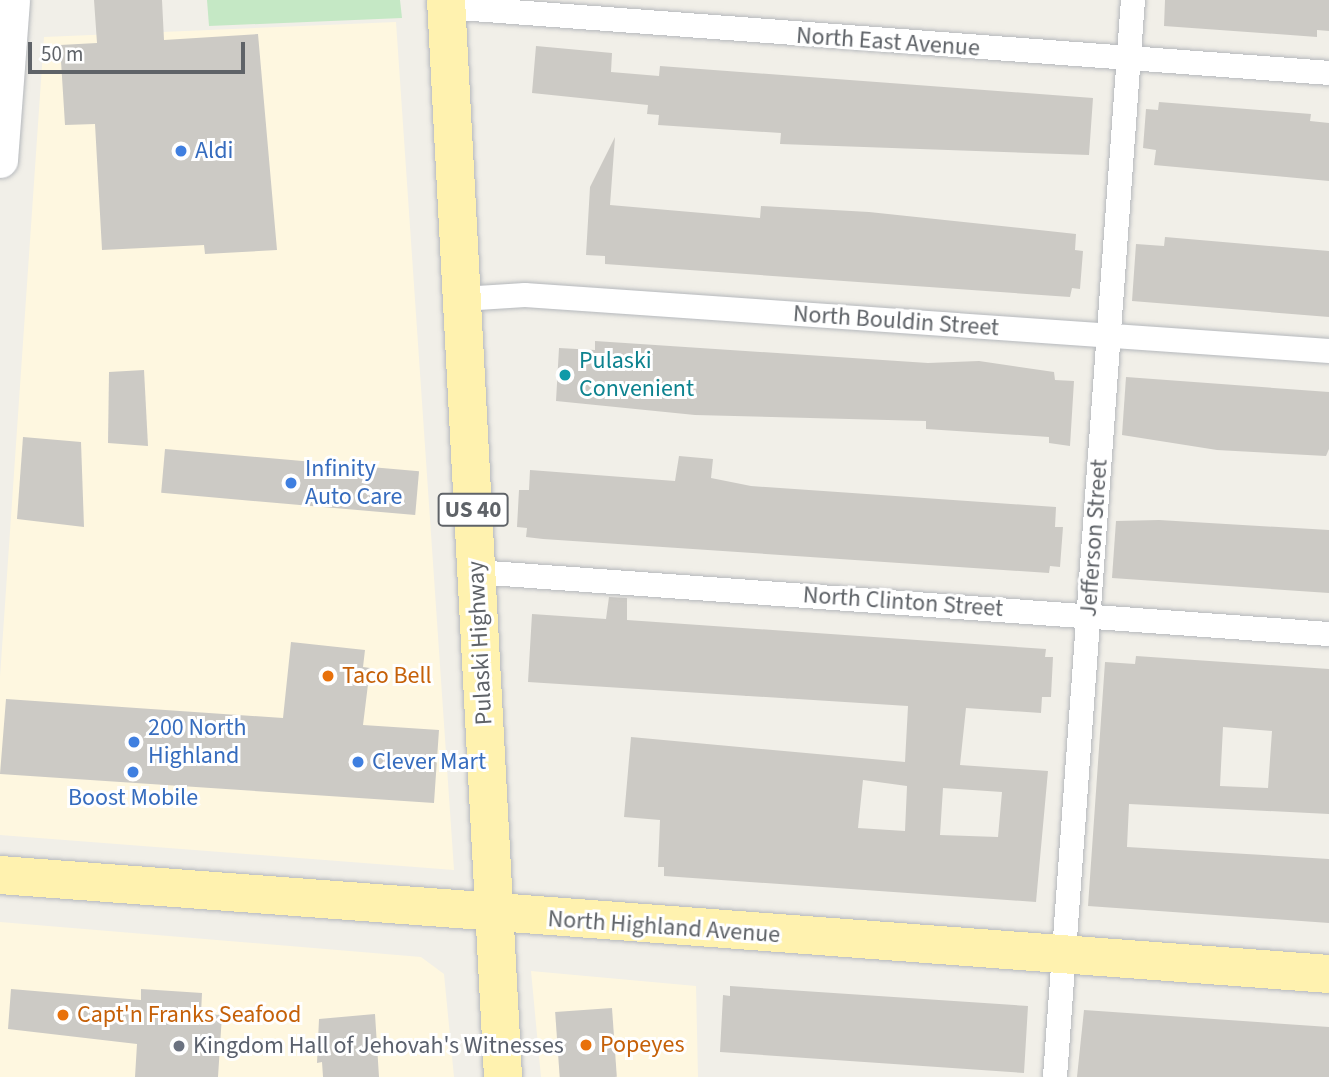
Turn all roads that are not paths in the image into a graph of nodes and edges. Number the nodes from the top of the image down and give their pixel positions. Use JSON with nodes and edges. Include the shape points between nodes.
{"nodes":[{"id":1,"x":12,"y":0,"type":"edge"},
{"id":2,"x":1133,"y":0,"type":"edge"},
{"id":3,"x":446,"y":4,"type":"edge"},
{"id":4,"x":1128,"y":60,"type":"junction"},
{"id":5,"x":1329,"y":73,"type":"edge"},
{"id":6,"x":0,"y":160,"type":"edge"},
{"id":7,"x":462,"y":299,"type":"junction"},
{"id":8,"x":1108,"y":335,"type":"junction"},
{"id":9,"x":1329,"y":351,"type":"edge"},
{"id":10,"x":477,"y":572,"type":"junction"},
{"id":11,"x":1088,"y":616,"type":"junction"},
{"id":12,"x":1329,"y":634,"type":"edge"},
{"id":13,"x":0,"y":875,"type":"edge"},
{"id":14,"x":494,"y":915,"type":"junction"},
{"id":15,"x":1064,"y":955,"type":"junction"},
{"id":16,"x":1329,"y":974,"type":"edge"},
{"id":17,"x":503,"y":1077,"type":"edge"},
{"id":18,"x":1055,"y":1077,"type":"edge"}],
"edges":[{"from":1,"to":6,"type":"main road"},
{"from":2,"to":4,"type":"street","name":"Jefferson Street"},
{"from":3,"to":4,"type":"street","name":"North East Avenue"},
{"from":3,"to":7,"type":"main road","name":"Pulaski Highway","number":"US 40"},
{"from":4,"to":5,"type":"street","name":"North East Avenue"},
{"from":4,"to":8,"type":"street","name":"Jefferson Street"},
{"from":7,"to":8,"type":"street","name":"North Bouldin Street","via":[[525,295]]},
{"from":7,"to":10,"type":"main road","name":"Pulaski Highway","number":"US 40"},
{"from":8,"to":9,"type":"street","name":"North Bouldin Street"},
{"from":8,"to":11,"type":"street","name":"Jefferson Street"},
{"from":10,"to":11,"type":"street","name":"North Clinton Street"},
{"from":10,"to":14,"type":"main road","name":"Pulaski Highway","number":"US 40"},
{"from":11,"to":12,"type":"street","name":"North Clinton Street"},
{"from":11,"to":15,"type":"street","name":"Jefferson Street"},
{"from":13,"to":14,"type":"main road","name":"North Highland Avenue"},
{"from":14,"to":15,"type":"main road","name":"North Highland Avenue"},
{"from":14,"to":17,"type":"main road","name":"Pulaski Highway","number":"US 40"},
{"from":15,"to":16,"type":"main road","name":"North Highland Avenue"},
{"from":15,"to":18,"type":"street","name":"Jefferson Street"}]}
